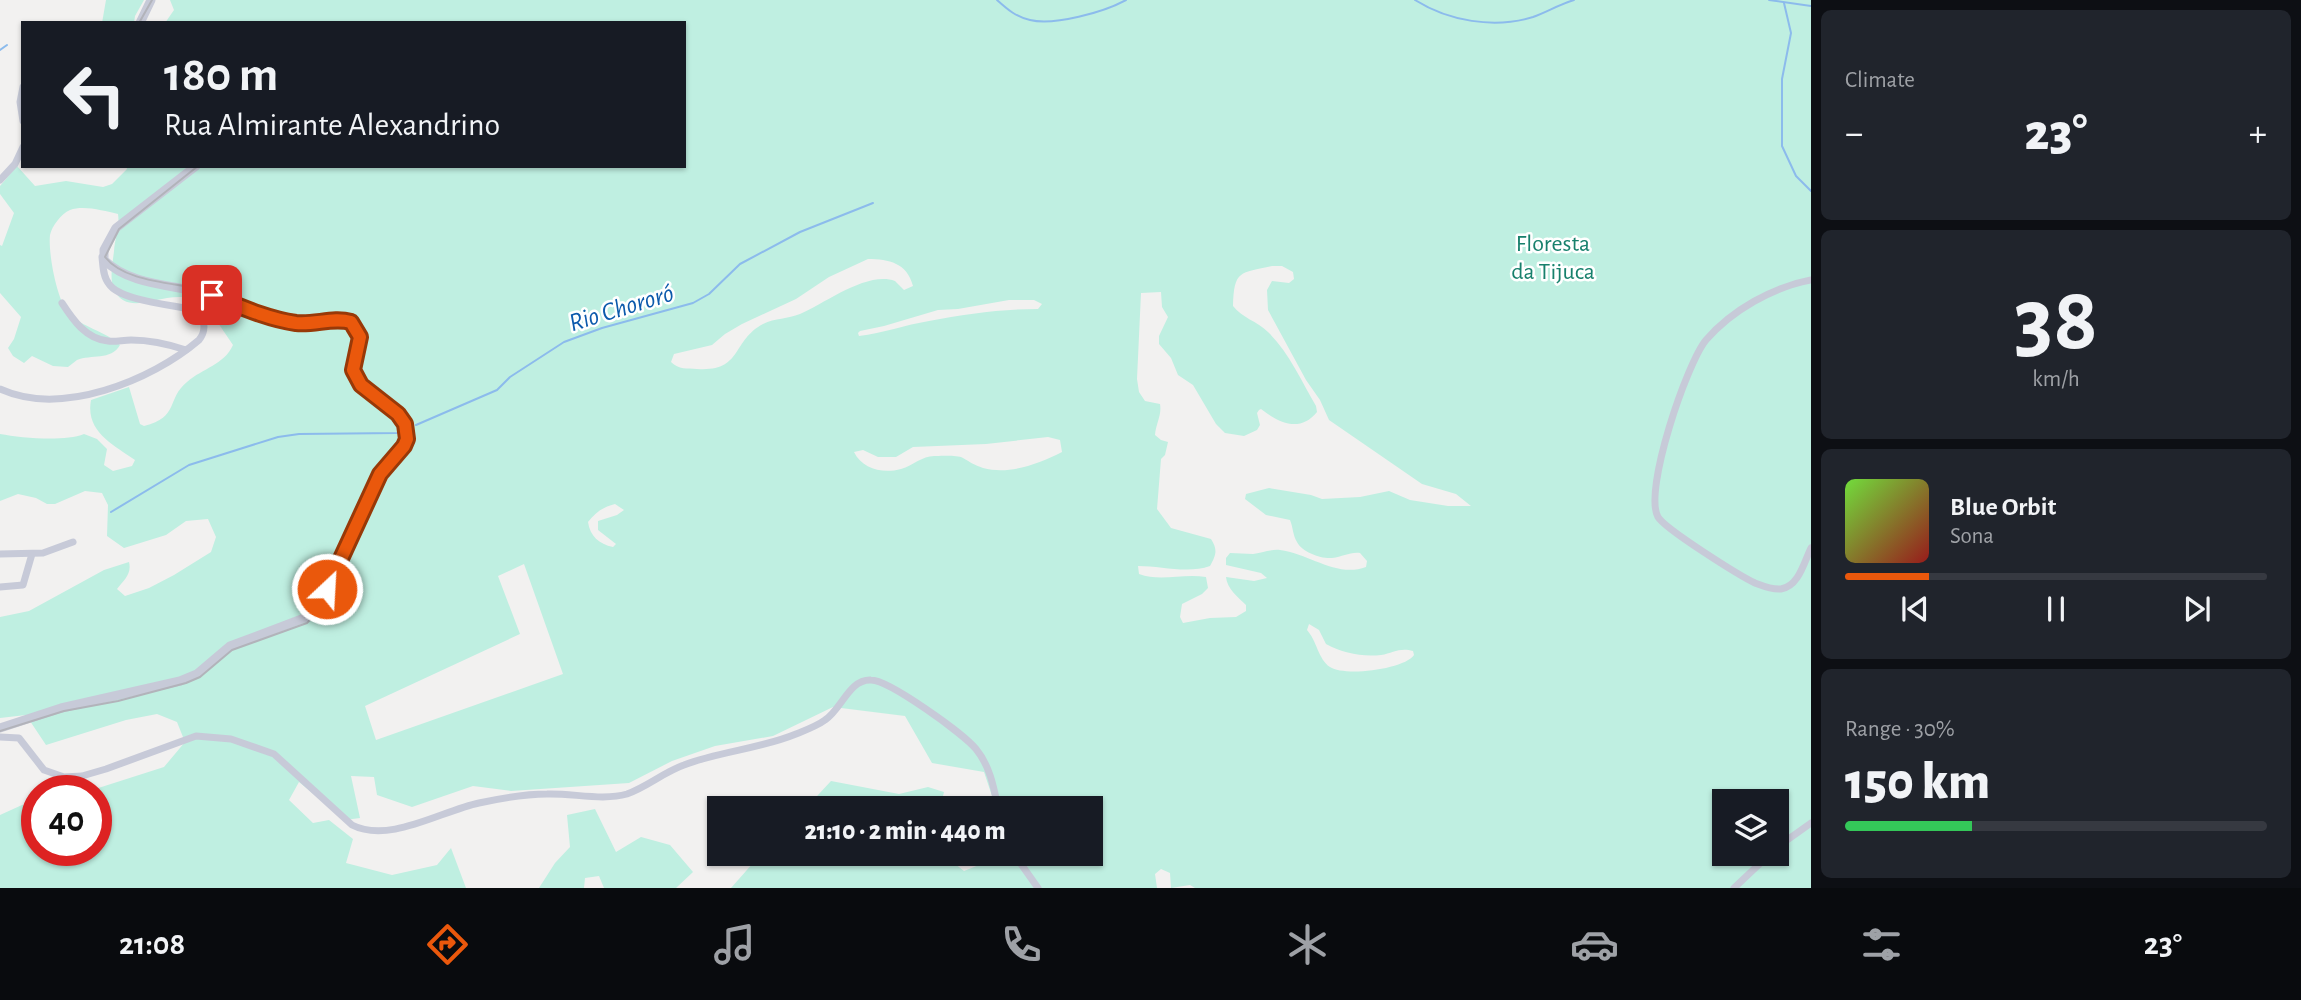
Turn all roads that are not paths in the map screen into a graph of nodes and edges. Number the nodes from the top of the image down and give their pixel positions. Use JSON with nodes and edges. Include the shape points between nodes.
{"nodes":[{"id":1,"x":151,"y":0,"type":"edge"},
{"id":2,"x":141,"y":21,"type":"edge"},
{"id":3,"x":21,"y":151,"type":"edge"},
{"id":4,"x":193,"y":168,"type":"edge"},
{"id":5,"x":0,"y":180,"type":"edge"},
{"id":6,"x":102,"y":256,"type":"junction"},
{"id":7,"x":1811,"y":280,"type":"edge"},
{"id":8,"x":62,"y":303,"type":"dead end"},
{"id":9,"x":186,"y":350,"type":"junction"},
{"id":10,"x":0,"y":388,"type":"edge"},
{"id":11,"x":73,"y":542,"type":"dead end"},
{"id":12,"x":1811,"y":548,"type":"edge"},
{"id":13,"x":0,"y":554,"type":"edge"},
{"id":14,"x":32,"y":554,"type":"junction"},
{"id":15,"x":0,"y":587,"type":"edge"},
{"id":16,"x":0,"y":728,"type":"edge"},
{"id":17,"x":0,"y":737,"type":"edge"},
{"id":18,"x":996,"y":796,"type":"edge"},
{"id":19,"x":1811,"y":823,"type":"edge"},
{"id":20,"x":1789,"y":839,"type":"edge"},
{"id":21,"x":1022,"y":866,"type":"edge"},
{"id":22,"x":1757,"y":866,"type":"edge"},
{"id":23,"x":1038,"y":888,"type":"edge"},
{"id":24,"x":1734,"y":888,"type":"edge"}],
"edges":[{"from":1,"to":2,"type":"street"},
{"from":3,"to":5,"type":"street"},
{"from":4,"to":6,"type":"street","via":[[116,228]]},
{"from":6,"to":9,"type":"street","via":[[105,277],[113,289],[199,314],[204,334]]},
{"from":6,"to":16,"type":"street","via":[[111,267],[138,279],[212,295],[271,317],[299,323],[351,322],[360,337],[353,370],[361,385],[398,414],[407,439],[380,474],[327,589],[307,617],[230,646],[197,674],[180,681],[61,708]]},
{"from":7,"to":12,"type":"street","via":[[1768,294],[1705,341],[1691,365],[1655,486],[1659,518],[1759,584],[1782,589],[1793,583]]},
{"from":8,"to":9,"type":"street","via":[[85,332],[106,341],[162,343]]},
{"from":9,"to":10,"type":"street","via":[[143,375],[73,398],[37,399]]},
{"from":11,"to":14,"type":"street"},
{"from":13,"to":14,"type":"street"},
{"from":14,"to":15,"type":"street","via":[[23,585]]},
{"from":17,"to":18,"type":"street","via":[[19,738],[44,770],[64,777],[106,769],[196,736],[231,739],[274,754],[352,825],[376,832],[505,797],[626,794],[685,764],[796,734],[826,720],[857,683],[875,679],[902,692],[976,749],[993,780]]},
{"from":19,"to":20,"type":"street"},
{"from":21,"to":23,"type":"street"},
{"from":22,"to":24,"type":"street"}]}
